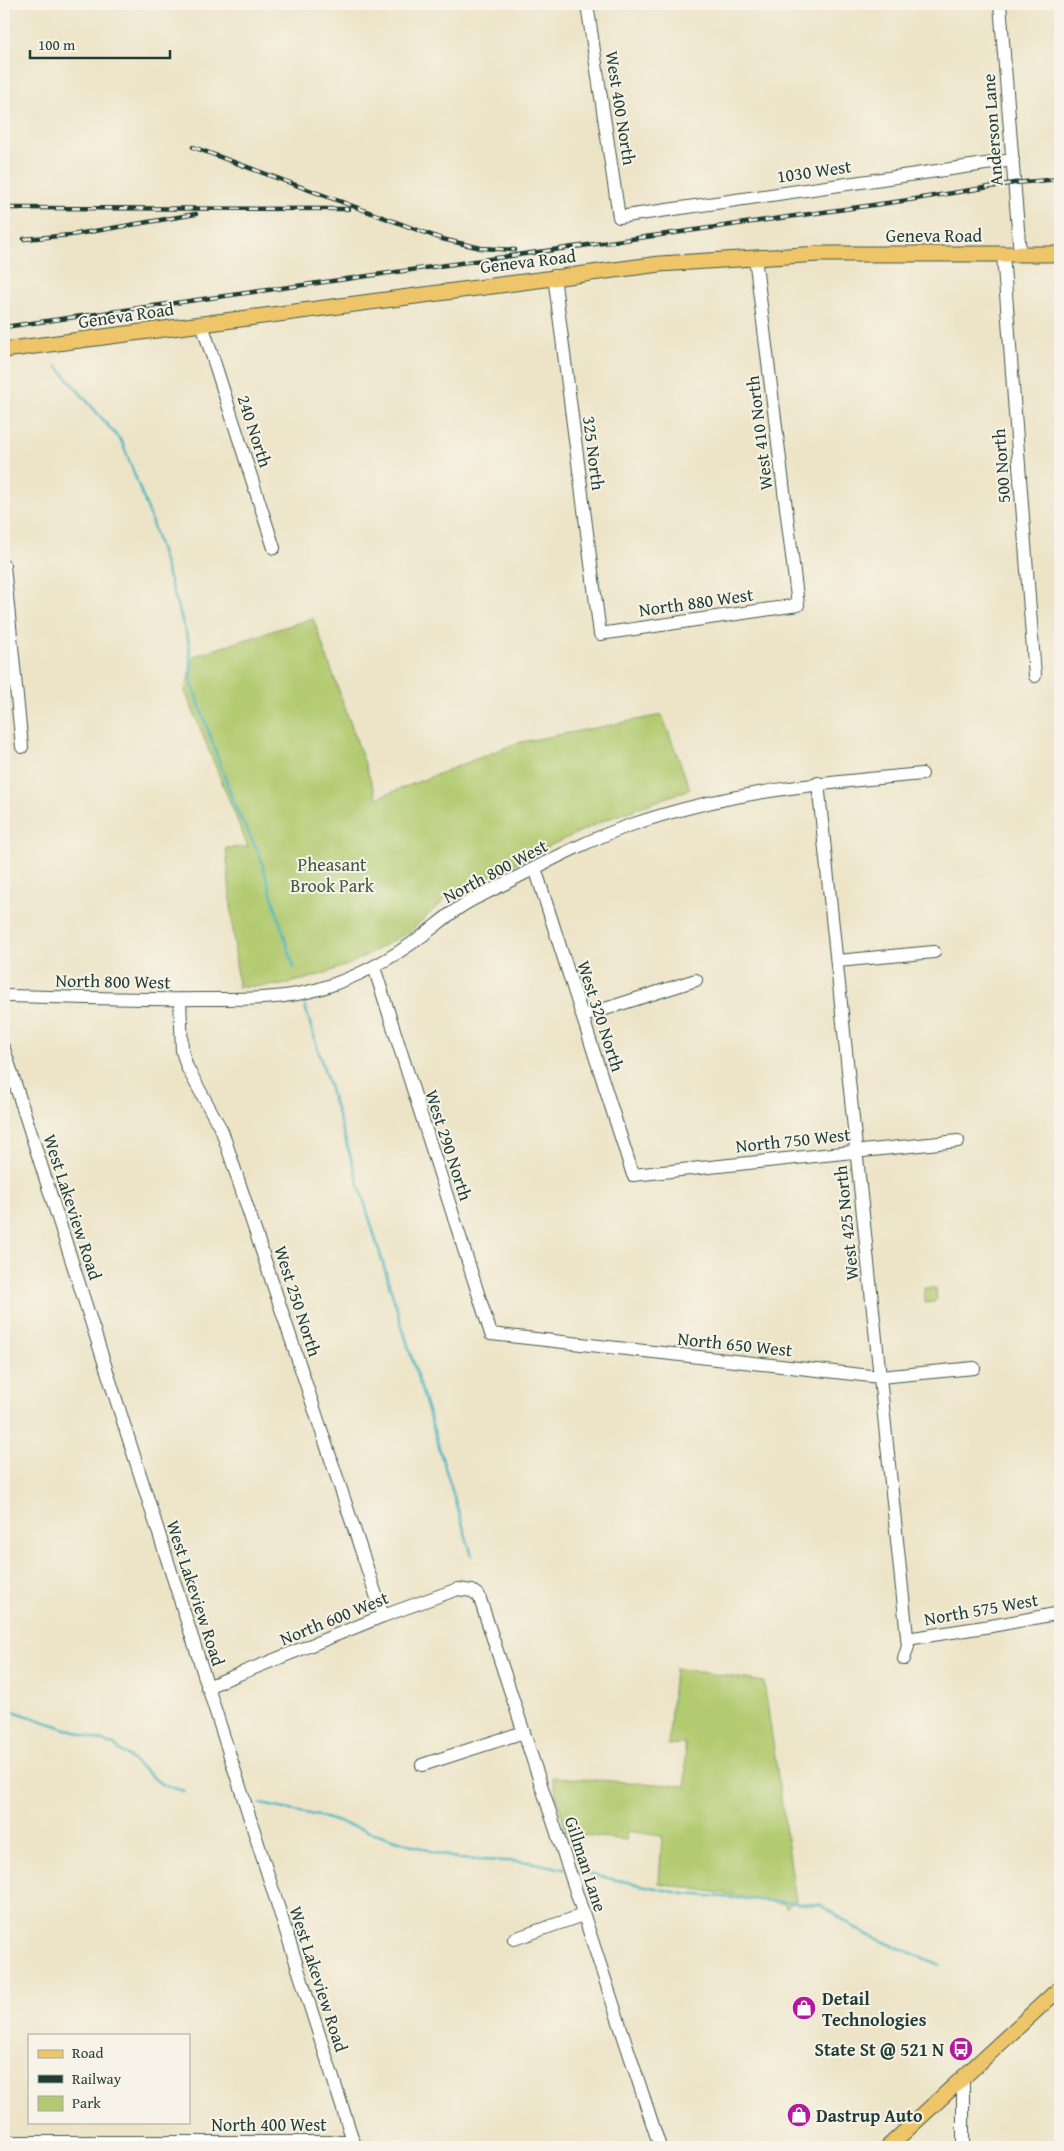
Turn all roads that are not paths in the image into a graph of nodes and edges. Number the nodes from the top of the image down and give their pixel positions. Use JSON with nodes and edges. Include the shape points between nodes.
{"nodes":[{"id":1,"x":587,"y":4,"type":"edge"},
{"id":2,"x":1000,"y":4,"type":"edge"},
{"id":3,"x":1013,"y":160,"type":"junction"},
{"id":4,"x":619,"y":217,"type":"joint"},
{"id":5,"x":1003,"y":254,"type":"junction"},
{"id":6,"x":1020,"y":254,"type":"junction"},
{"id":7,"x":1060,"y":254,"type":"edge"},
{"id":8,"x":755,"y":257,"type":"junction"},
{"id":9,"x":554,"y":276,"type":"junction"},
{"id":10,"x":202,"y":324,"type":"junction"},
{"id":11,"x":4,"y":350,"type":"edge"},
{"id":12,"x":274,"y":548,"type":"dead end"},
{"id":13,"x":4,"y":566,"type":"edge"},
{"id":14,"x":798,"y":605,"type":"joint"},
{"id":15,"x":600,"y":634,"type":"joint"},
{"id":16,"x":1035,"y":676,"type":"dead end"},
{"id":17,"x":22,"y":747,"type":"dead end"},
{"id":18,"x":922,"y":774,"type":"dead end"},
{"id":19,"x":818,"y":783,"type":"junction"},
{"id":20,"x":535,"y":868,"type":"junction"},
{"id":21,"x":934,"y":952,"type":"dead end"},
{"id":22,"x":837,"y":961,"type":"junction"},
{"id":23,"x":374,"y":967,"type":"junction"},
{"id":24,"x":696,"y":980,"type":"dead end"},
{"id":25,"x":4,"y":996,"type":"edge"},
{"id":26,"x":180,"y":999,"type":"junction"},
{"id":27,"x":584,"y":1016,"type":"junction"},
{"id":28,"x":4,"y":1050,"type":"edge"},
{"id":29,"x":958,"y":1141,"type":"dead end"},
{"id":30,"x":856,"y":1151,"type":"junction"},
{"id":31,"x":633,"y":1175,"type":"joint"},
{"id":32,"x":491,"y":1334,"type":"joint"},
{"id":33,"x":974,"y":1368,"type":"dead end"},
{"id":34,"x":880,"y":1377,"type":"junction"},
{"id":35,"x":475,"y":1592,"type":"joint"},
{"id":36,"x":1060,"y":1613,"type":"edge"},
{"id":37,"x":383,"y":1616,"type":"junction"},
{"id":38,"x":907,"y":1638,"type":"junction"},
{"id":39,"x":904,"y":1659,"type":"dead end"},
{"id":40,"x":207,"y":1687,"type":"junction"},
{"id":41,"x":524,"y":1732,"type":"junction"},
{"id":42,"x":422,"y":1765,"type":"dead end"},
{"id":43,"x":583,"y":1914,"type":"junction"},
{"id":44,"x":514,"y":1939,"type":"dead end"},
{"id":45,"x":1060,"y":1988,"type":"edge"},
{"id":46,"x":963,"y":2078,"type":"junction"},
{"id":47,"x":4,"y":2142,"type":"edge"},
{"id":48,"x":169,"y":2144,"type":"edge"},
{"id":49,"x":354,"y":2145,"type":"edge"},
{"id":50,"x":660,"y":2147,"type":"edge"},
{"id":51,"x":888,"y":2147,"type":"edge"},
{"id":52,"x":963,"y":2147,"type":"edge"}],
"edges":[{"from":1,"to":4,"type":"street","name":"West 400 North"},
{"from":2,"to":3,"type":"street","name":"Anderson Lane"},
{"from":3,"to":4,"type":"street","name":"1030 West"},
{"from":3,"to":6,"type":"street","name":"Anderson Lane"},
{"from":5,"to":6,"type":"main road","name":"Geneva Road"},
{"from":5,"to":8,"type":"main road","name":"Geneva Road"},
{"from":5,"to":16,"type":"street","name":"500 North"},
{"from":6,"to":7,"type":"main road","name":"Geneva Road"},
{"from":8,"to":9,"type":"main road","name":"Geneva Road"},
{"from":8,"to":14,"type":"street","name":"West 410 North"},
{"from":9,"to":10,"type":"main road","name":"Geneva Road"},
{"from":9,"to":15,"type":"street","name":"325 North"},
{"from":10,"to":11,"type":"main road","name":"Geneva Road"},
{"from":10,"to":12,"type":"street","name":"240 North"},
{"from":13,"to":17,"type":"street"},
{"from":14,"to":15,"type":"street","name":"North 880 West"},
{"from":18,"to":19,"type":"street","name":"North 800 West"},
{"from":19,"to":20,"type":"street","name":"North 800 West","via":[[754,792],[674,812],[587,842]]},
{"from":19,"to":22,"type":"street","name":"West 425 North"},
{"from":20,"to":23,"type":"street","name":"North 800 West","via":[[462,905]]},
{"from":20,"to":27,"type":"street","name":"West 320 North"},
{"from":21,"to":22,"type":"street"},
{"from":22,"to":30,"type":"street","name":"West 425 North"},
{"from":23,"to":26,"type":"street","name":"North 800 West","via":[[298,994],[263,998]]},
{"from":23,"to":32,"type":"street","name":"West 290 North"},
{"from":24,"to":27,"type":"street"},
{"from":25,"to":26,"type":"street","name":"North 800 West"},
{"from":26,"to":37,"type":"street","name":"West 250 North","via":[[182,1051],[187,1068],[222,1131]]},
{"from":27,"to":31,"type":"street","name":"West 320 North"},
{"from":28,"to":40,"type":"street","name":"West Lakeview Road"},
{"from":29,"to":30,"type":"street","name":"North 750 West"},
{"from":30,"to":31,"type":"street","name":"North 750 West"},
{"from":30,"to":34,"type":"street","name":"West 425 North"},
{"from":32,"to":34,"type":"street","name":"North 650 West"},
{"from":33,"to":34,"type":"street","name":"North 650 West"},
{"from":34,"to":38,"type":"street","name":"West 425 North"},
{"from":35,"to":37,"type":"street","name":"North 600 West","via":[[458,1589]]},
{"from":35,"to":41,"type":"street","name":"Gillman Lane"},
{"from":36,"to":38,"type":"street","name":"North 575 West"},
{"from":37,"to":40,"type":"street","name":"North 600 West"},
{"from":38,"to":39,"type":"street","name":"West 425 North"},
{"from":40,"to":49,"type":"street","name":"West Lakeview Road"},
{"from":41,"to":42,"type":"street"},
{"from":41,"to":43,"type":"street","name":"Gillman Lane"},
{"from":43,"to":44,"type":"street"},
{"from":43,"to":50,"type":"street","name":"Gillman Lane"},
{"from":45,"to":46,"type":"main road"},
{"from":46,"to":51,"type":"main road"},
{"from":46,"to":52,"type":"street"},
{"from":47,"to":48,"type":"street","name":"North 400 West"},
{"from":48,"to":49,"type":"street","name":"North 400 West"}]}
